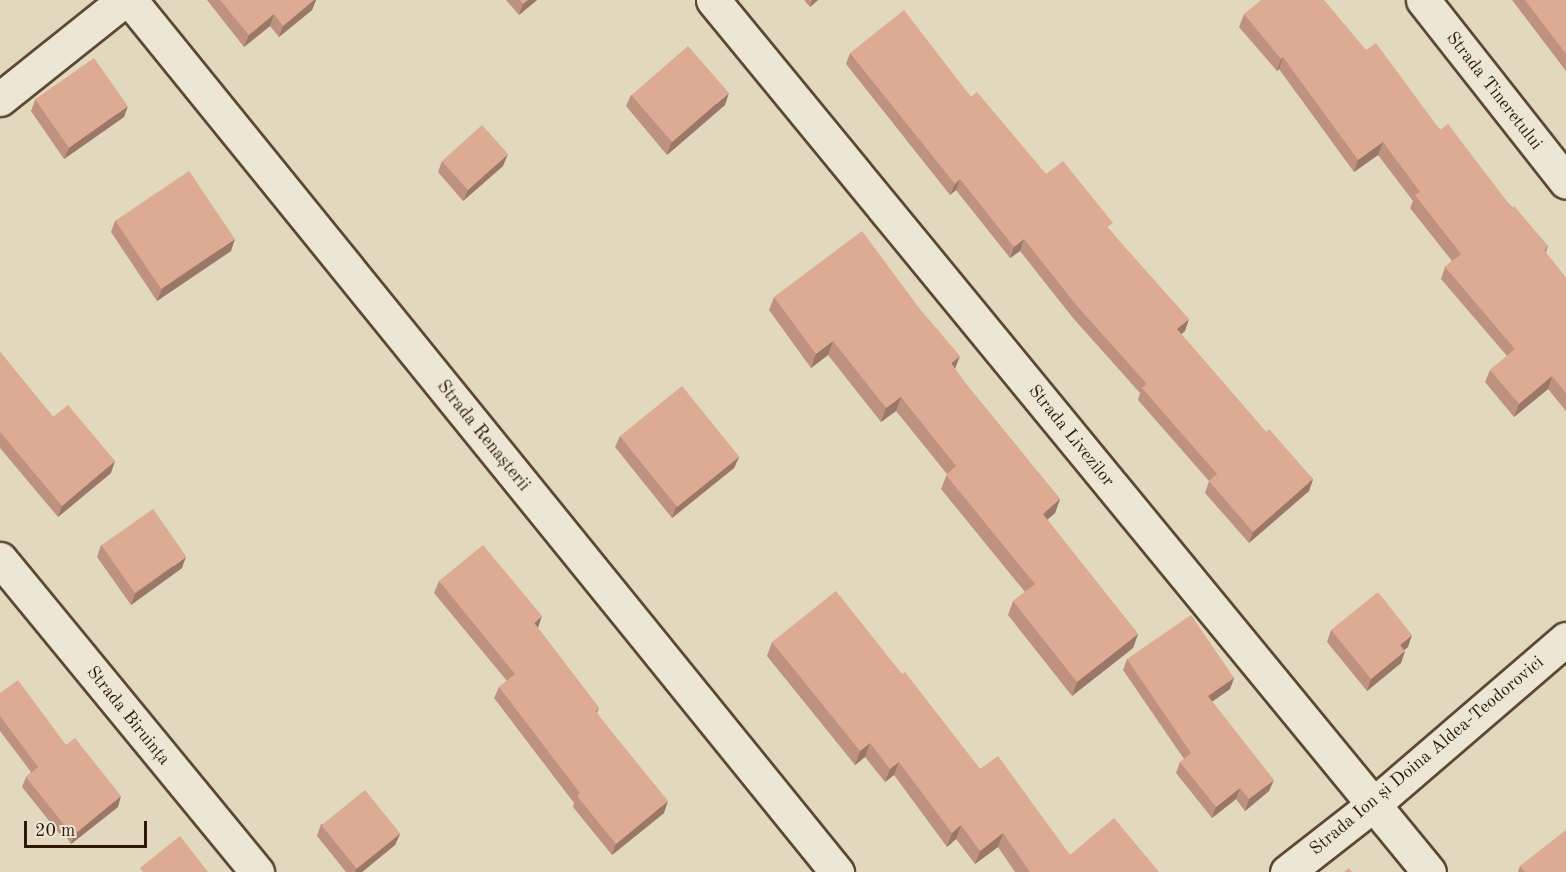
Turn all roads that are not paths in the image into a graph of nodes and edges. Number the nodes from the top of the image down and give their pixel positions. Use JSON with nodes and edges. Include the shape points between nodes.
{"nodes":[{"id":1,"x":124,"y":0,"type":"edge"},
{"id":2,"x":130,"y":0,"type":"edge"},
{"id":3,"x":713,"y":0,"type":"edge"},
{"id":4,"x":1423,"y":0,"type":"edge"},
{"id":5,"x":0,"y":99,"type":"edge"},
{"id":6,"x":1566,"y":182,"type":"edge"},
{"id":7,"x":0,"y":560,"type":"edge"},
{"id":8,"x":1566,"y":639,"type":"edge"},
{"id":9,"x":1374,"y":804,"type":"junction"},
{"id":10,"x":257,"y":872,"type":"edge"},
{"id":11,"x":837,"y":872,"type":"edge"},
{"id":12,"x":1287,"y":872,"type":"edge"},
{"id":13,"x":1429,"y":872,"type":"edge"}],
"edges":[{"from":1,"to":5,"type":"street"},
{"from":2,"to":11,"type":"street","name":"Strada Renașterii"},
{"from":3,"to":9,"type":"street","name":"Strada Livezilor"},
{"from":4,"to":6,"type":"street","name":"Strada Tineretului"},
{"from":7,"to":10,"type":"street","name":"Strada Biruința"},
{"from":8,"to":9,"type":"street","name":"Strada Ion și Doina Aldea-Teodorovici"},
{"from":9,"to":12,"type":"street","name":"Strada Ion și Doina Aldea-Teodorovici"},
{"from":9,"to":13,"type":"street","name":"Strada Livezilor"}]}
